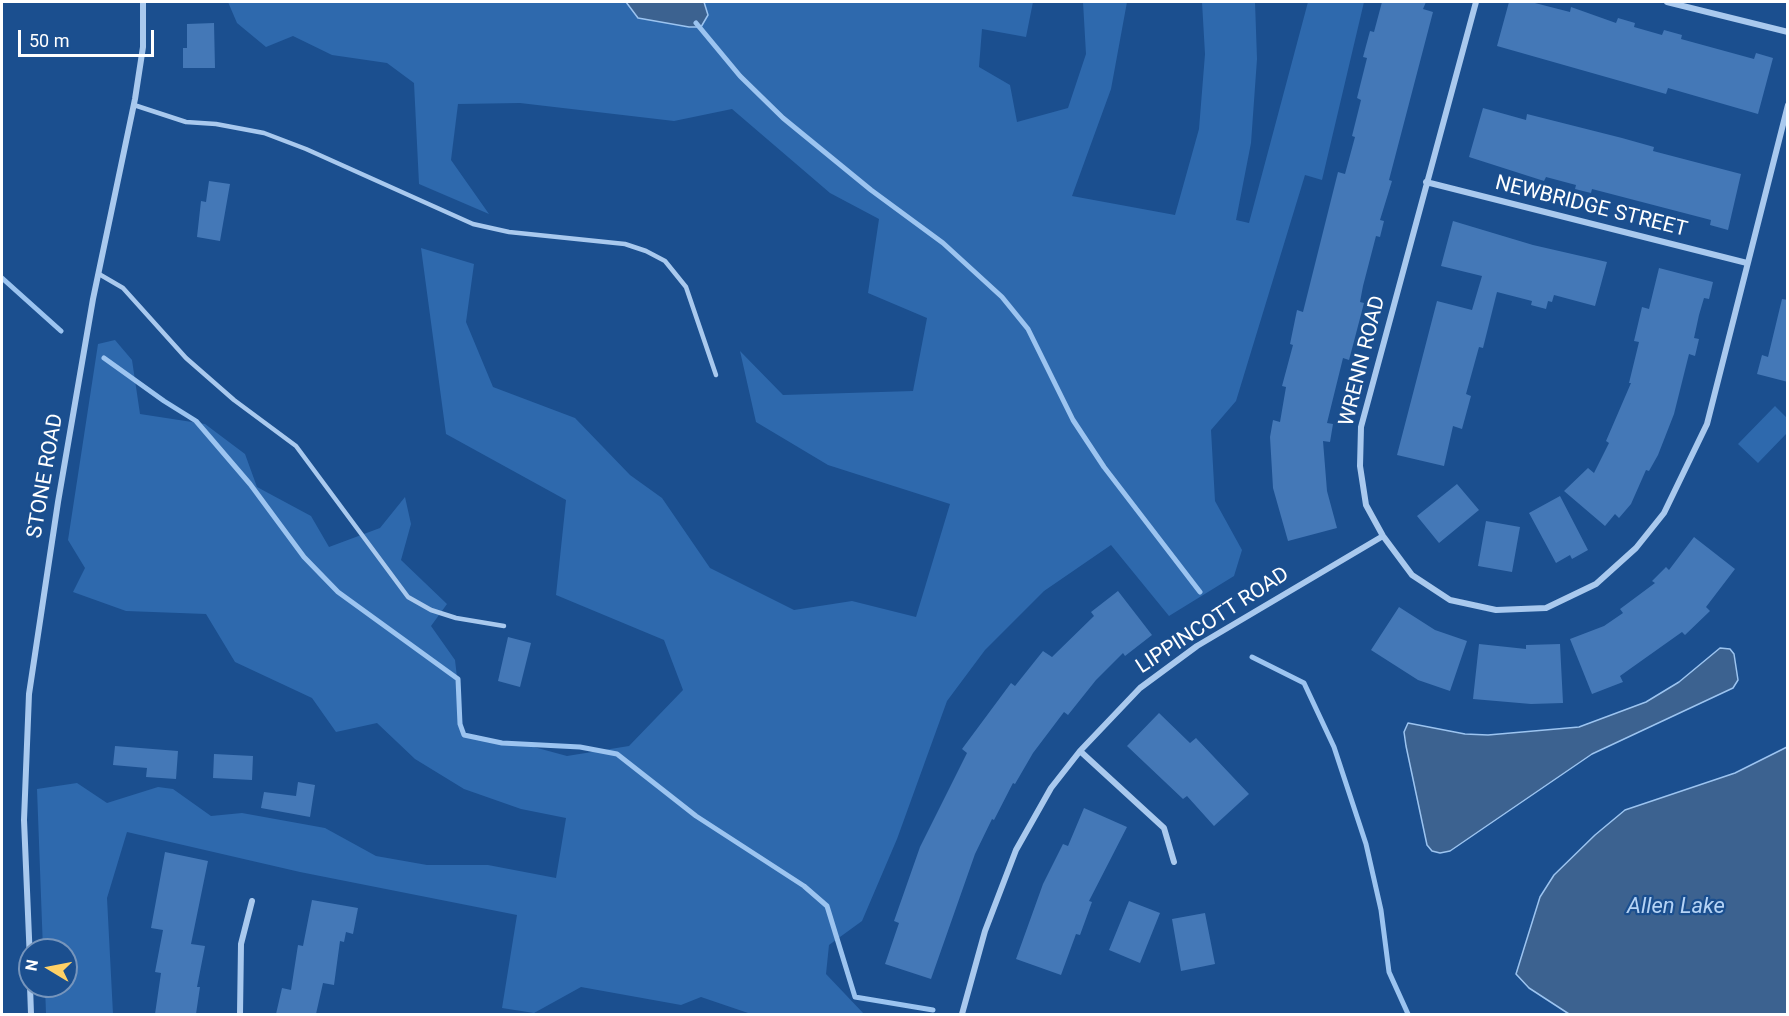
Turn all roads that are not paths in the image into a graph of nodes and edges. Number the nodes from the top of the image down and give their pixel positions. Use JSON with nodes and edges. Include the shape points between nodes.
{"nodes":[{"id":1,"x":143,"y":2,"type":"edge"},
{"id":2,"x":1476,"y":2,"type":"edge"},
{"id":3,"x":1667,"y":2,"type":"edge"},
{"id":4,"x":1788,"y":32,"type":"edge"},
{"id":5,"x":134,"y":105,"type":"junction"},
{"id":6,"x":1788,"y":105,"type":"edge"},
{"id":7,"x":1426,"y":182,"type":"junction"},
{"id":8,"x":1747,"y":263,"type":"junction"},
{"id":9,"x":99,"y":274,"type":"junction"},
{"id":10,"x":716,"y":375,"type":"dead end"},
{"id":11,"x":1383,"y":536,"type":"junction"},
{"id":12,"x":504,"y":626,"type":"dead end"},
{"id":13,"x":1080,"y":751,"type":"junction"},
{"id":14,"x":1174,"y":862,"type":"dead end"},
{"id":15,"x":252,"y":901,"type":"dead end"},
{"id":16,"x":29,"y":938,"type":"edge"},
{"id":17,"x":30,"y":998,"type":"edge"},
{"id":18,"x":31,"y":1014,"type":"edge"},
{"id":19,"x":240,"y":1014,"type":"edge"},
{"id":20,"x":962,"y":1014,"type":"edge"}],
"edges":[{"from":1,"to":5,"type":"street","name":"STONE ROAD","via":[[143,48]]},
{"from":2,"to":7,"type":"street","name":"WRENN ROAD"},
{"from":3,"to":4,"type":"street"},
{"from":5,"to":9,"type":"street","name":"STONE ROAD"},
{"from":5,"to":10,"type":"lane","via":[[186,122],[264,133],[473,224],[509,232],[625,244],[646,251],[665,261],[686,287]]},
{"from":6,"to":8,"type":"street","name":"WRENN ROAD"},
{"from":7,"to":8,"type":"street","name":"NEWBRIDGE STREET"},
{"from":7,"to":11,"type":"street","name":"WRENN ROAD","via":[[1361,427],[1360,466],[1366,505]]},
{"from":8,"to":11,"type":"street","name":"WRENN ROAD","via":[[1707,424],[1683,478],[1664,513],[1636,548],[1596,584],[1546,608],[1496,610],[1450,600],[1412,575]]},
{"from":9,"to":12,"type":"lane","via":[[123,288],[186,358],[218,386],[296,446],[408,597],[456,618]]},
{"from":9,"to":16,"type":"street","name":"STONE ROAD","via":[[57,502],[28,694],[24,820]]},
{"from":11,"to":13,"type":"street","name":"LIPPINCOTT ROAD","via":[[1197,646],[1140,688]]},
{"from":13,"to":14,"type":"street","via":[[1164,828]]},
{"from":13,"to":20,"type":"street","name":"LIPPINCOTT ROAD","via":[[1051,788],[1016,850],[985,931]]},
{"from":15,"to":19,"type":"street","via":[[241,944]]},
{"from":17,"to":18,"type":"street"}]}
